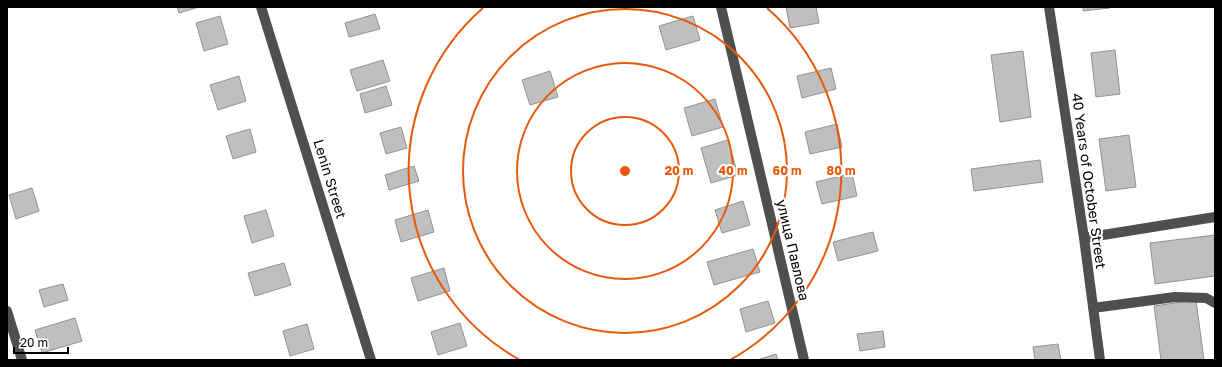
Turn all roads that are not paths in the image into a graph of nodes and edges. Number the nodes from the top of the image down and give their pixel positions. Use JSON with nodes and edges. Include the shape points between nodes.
{"nodes":[{"id":1,"x":261,"y":7,"type":"edge"},
{"id":2,"x":721,"y":7,"type":"edge"},
{"id":3,"x":1049,"y":7,"type":"edge"},
{"id":4,"x":1215,"y":217,"type":"edge"},
{"id":5,"x":1084,"y":238,"type":"junction"},
{"id":6,"x":1215,"y":303,"type":"edge"},
{"id":7,"x":1093,"y":308,"type":"junction"},
{"id":8,"x":7,"y":311,"type":"edge"},
{"id":9,"x":22,"y":360,"type":"edge"},
{"id":10,"x":371,"y":360,"type":"edge"},
{"id":11,"x":804,"y":360,"type":"edge"},
{"id":12,"x":1100,"y":360,"type":"edge"}],
"edges":[{"from":1,"to":10,"type":"street","name":"Lenin Street"},
{"from":2,"to":11,"type":"street","name":"улица Павлова"},
{"from":3,"to":5,"type":"street","name":"40 Years of October Street"},
{"from":4,"to":5,"type":"street"},
{"from":5,"to":7,"type":"street","name":"40 Years of October Street"},
{"from":6,"to":7,"type":"street","via":[[1206,298],[1175,297]]},
{"from":7,"to":12,"type":"street","name":"40 Years of October Street"},
{"from":8,"to":9,"type":"street"}]}
